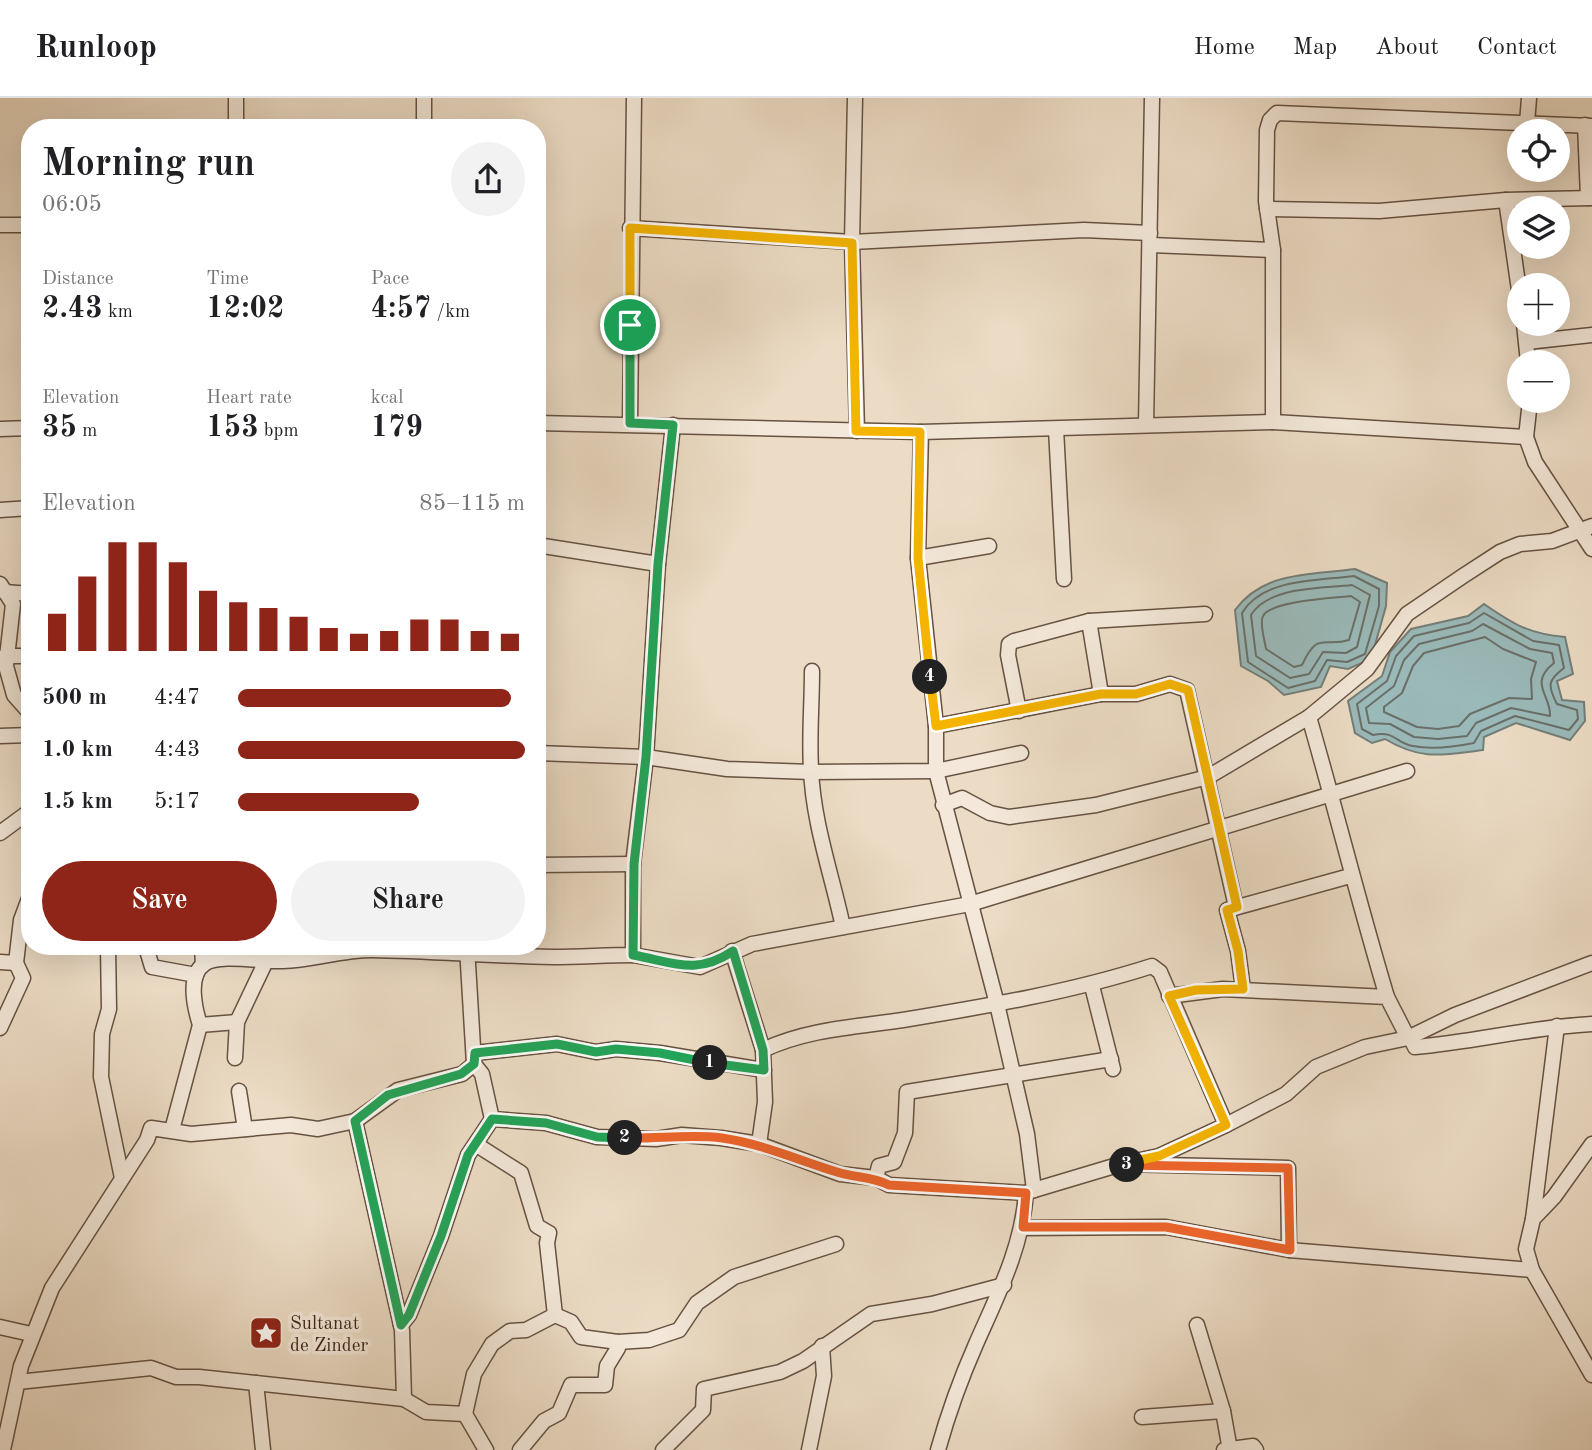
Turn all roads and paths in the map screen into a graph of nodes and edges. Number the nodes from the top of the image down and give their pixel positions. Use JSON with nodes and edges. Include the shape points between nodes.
{"nodes":[{"id":1,"x":236,"y":98,"type":"edge"},
{"id":2,"x":424,"y":98,"type":"edge"},
{"id":3,"x":634,"y":98,"type":"edge"},
{"id":4,"x":855,"y":98,"type":"edge"},
{"id":5,"x":1152,"y":98,"type":"edge"},
{"id":6,"x":1529,"y":98,"type":"edge"},
{"id":7,"x":236,"y":119,"type":"edge"},
{"id":8,"x":425,"y":119,"type":"edge"},
{"id":9,"x":1527,"y":119,"type":"edge"},
{"id":10,"x":1507,"y":122,"type":"edge"},
{"id":11,"x":1570,"y":125,"type":"edge"},
{"id":12,"x":1588,"y":126,"type":"edge"},
{"id":13,"x":1590,"y":198,"type":"edge"},
{"id":14,"x":1506,"y":201,"type":"junction"},
{"id":15,"x":1268,"y":209,"type":"junction"},
{"id":16,"x":0,"y":225,"type":"edge"},
{"id":17,"x":21,"y":225,"type":"edge"},
{"id":18,"x":630,"y":228,"type":"junction"},
{"id":19,"x":1150,"y":239,"type":"junction"},
{"id":20,"x":852,"y":243,"type":"junction"},
{"id":21,"x":1273,"y":250,"type":"junction"},
{"id":22,"x":1517,"y":273,"type":"edge"},
{"id":23,"x":1591,"y":331,"type":"edge"},
{"id":24,"x":1526,"y":336,"type":"edge"},
{"id":25,"x":1527,"y":342,"type":"junction"},
{"id":26,"x":1527,"y":350,"type":"edge"},
{"id":27,"x":1529,"y":413,"type":"edge"},
{"id":28,"x":546,"y":422,"type":"edge"},
{"id":29,"x":1273,"y":422,"type":"junction"},
{"id":30,"x":630,"y":423,"type":"junction"},
{"id":31,"x":673,"y":425,"type":"junction"},
{"id":32,"x":1146,"y":425,"type":"junction"},
{"id":33,"x":21,"y":428,"type":"edge"},
{"id":34,"x":0,"y":429,"type":"edge"},
{"id":35,"x":1056,"y":429,"type":"junction"},
{"id":36,"x":856,"y":431,"type":"junction"},
{"id":37,"x":920,"y":432,"type":"junction"},
{"id":38,"x":1526,"y":437,"type":"junction"},
{"id":39,"x":21,"y":509,"type":"edge"},
{"id":40,"x":0,"y":510,"type":"edge"},
{"id":41,"x":1586,"y":528,"type":"edge"},
{"id":42,"x":546,"y":546,"type":"edge"},
{"id":43,"x":989,"y":546,"type":"dead end"},
{"id":44,"x":1592,"y":549,"type":"edge"},
{"id":45,"x":918,"y":558,"type":"junction"},
{"id":46,"x":658,"y":564,"type":"junction"},
{"id":47,"x":1064,"y":579,"type":"dead end"},
{"id":48,"x":3,"y":588,"type":"edge"},
{"id":49,"x":21,"y":592,"type":"edge"},
{"id":50,"x":1205,"y":614,"type":"dead end"},
{"id":51,"x":1089,"y":621,"type":"junction"},
{"id":52,"x":5,"y":656,"type":"junction"},
{"id":53,"x":21,"y":656,"type":"edge"},
{"id":54,"x":812,"y":671,"type":"dead end"},
{"id":55,"x":1101,"y":694,"type":"junction"},
{"id":56,"x":21,"y":703,"type":"edge"},
{"id":57,"x":1019,"y":711,"type":"junction"},
{"id":58,"x":1309,"y":717,"type":"junction"},
{"id":59,"x":936,"y":726,"type":"junction"},
{"id":60,"x":21,"y":735,"type":"edge"},
{"id":61,"x":0,"y":736,"type":"edge"},
{"id":62,"x":546,"y":753,"type":"edge"},
{"id":63,"x":1021,"y":753,"type":"dead end"},
{"id":64,"x":646,"y":757,"type":"junction"},
{"id":65,"x":936,"y":771,"type":"junction"},
{"id":66,"x":1407,"y":771,"type":"dead end"},
{"id":67,"x":811,"y":772,"type":"junction"},
{"id":68,"x":1208,"y":777,"type":"junction"},
{"id":69,"x":1332,"y":795,"type":"junction"},
{"id":70,"x":943,"y":805,"type":"junction"},
{"id":71,"x":21,"y":818,"type":"edge"},
{"id":72,"x":1220,"y":829,"type":"junction"},
{"id":73,"x":0,"y":833,"type":"edge"},
{"id":74,"x":634,"y":864,"type":"junction"},
{"id":75,"x":546,"y":865,"type":"edge"},
{"id":76,"x":1350,"y":876,"type":"junction"},
{"id":77,"x":970,"y":904,"type":"junction"},
{"id":78,"x":1237,"y":907,"type":"junction"},
{"id":79,"x":21,"y":920,"type":"edge"},
{"id":80,"x":843,"y":927,"type":"junction"},
{"id":81,"x":733,"y":951,"type":"junction"},
{"id":82,"x":108,"y":955,"type":"edge"},
{"id":83,"x":148,"y":955,"type":"edge"},
{"id":84,"x":201,"y":955,"type":"edge"},
{"id":85,"x":466,"y":955,"type":"edge"},
{"id":86,"x":530,"y":955,"type":"edge"},
{"id":87,"x":633,"y":955,"type":"junction"},
{"id":88,"x":270,"y":956,"type":"edge"},
{"id":89,"x":0,"y":962,"type":"edge"},
{"id":90,"x":16,"y":963,"type":"junction"},
{"id":91,"x":1592,"y":963,"type":"edge"},
{"id":92,"x":200,"y":970,"type":"junction"},
{"id":93,"x":1092,"y":986,"type":"junction"},
{"id":94,"x":1243,"y":989,"type":"junction"},
{"id":95,"x":1169,"y":996,"type":"junction"},
{"id":96,"x":1387,"y":997,"type":"junction"},
{"id":97,"x":997,"y":1004,"type":"junction"},
{"id":98,"x":237,"y":1022,"type":"junction"},
{"id":99,"x":1592,"y":1024,"type":"edge"},
{"id":100,"x":200,"y":1025,"type":"junction"},
{"id":101,"x":1557,"y":1026,"type":"junction"},
{"id":102,"x":0,"y":1028,"type":"edge"},
{"id":103,"x":1409,"y":1037,"type":"junction"},
{"id":104,"x":763,"y":1050,"type":"junction"},
{"id":105,"x":235,"y":1058,"type":"dead end"},
{"id":106,"x":474,"y":1058,"type":"junction"},
{"id":107,"x":764,"y":1070,"type":"junction"},
{"id":108,"x":1012,"y":1075,"type":"junction"},
{"id":109,"x":239,"y":1091,"type":"dead end"},
{"id":110,"x":492,"y":1119,"type":"junction"},
{"id":111,"x":355,"y":1121,"type":"junction"},
{"id":112,"x":1226,"y":1125,"type":"junction"},
{"id":113,"x":245,"y":1129,"type":"junction"},
{"id":114,"x":172,"y":1130,"type":"junction"},
{"id":115,"x":759,"y":1144,"type":"junction"},
{"id":116,"x":1592,"y":1144,"type":"edge"},
{"id":117,"x":477,"y":1145,"type":"junction"},
{"id":118,"x":1121,"y":1164,"type":"junction"},
{"id":119,"x":122,"y":1178,"type":"junction"},
{"id":120,"x":876,"y":1178,"type":"junction"},
{"id":121,"x":1030,"y":1191,"type":"junction"},
{"id":122,"x":1533,"y":1219,"type":"junction"},
{"id":123,"x":1023,"y":1227,"type":"junction"},
{"id":124,"x":836,"y":1244,"type":"dead end"},
{"id":125,"x":1290,"y":1250,"type":"junction"},
{"id":126,"x":1532,"y":1270,"type":"junction"},
{"id":127,"x":1004,"y":1285,"type":"junction"},
{"id":128,"x":555,"y":1315,"type":"junction"},
{"id":129,"x":401,"y":1325,"type":"junction"},
{"id":130,"x":1198,"y":1325,"type":"dead end"},
{"id":131,"x":0,"y":1327,"type":"edge"},
{"id":132,"x":31,"y":1334,"type":"junction"},
{"id":133,"x":618,"y":1342,"type":"junction"},
{"id":134,"x":822,"y":1346,"type":"junction"},
{"id":135,"x":1592,"y":1375,"type":"edge"},
{"id":136,"x":18,"y":1382,"type":"junction"},
{"id":137,"x":256,"y":1383,"type":"junction"},
{"id":138,"x":404,"y":1398,"type":"junction"},
{"id":139,"x":1223,"y":1412,"type":"junction"},
{"id":140,"x":465,"y":1414,"type":"junction"},
{"id":141,"x":1142,"y":1417,"type":"dead end"},
{"id":142,"x":3,"y":1443,"type":"edge"},
{"id":143,"x":666,"y":1449,"type":"edge"},
{"id":144,"x":263,"y":1450,"type":"edge"},
{"id":145,"x":486,"y":1450,"type":"edge"},
{"id":146,"x":520,"y":1450,"type":"edge"},
{"id":147,"x":809,"y":1450,"type":"edge"},
{"id":148,"x":938,"y":1450,"type":"edge"},
{"id":149,"x":1224,"y":1450,"type":"edge"},
{"id":150,"x":1230,"y":1450,"type":"edge"},
{"id":151,"x":1256,"y":1450,"type":"edge"}],
"edges":[{"from":1,"to":7,"type":"street"},
{"from":2,"to":8,"type":"street"},
{"from":3,"to":18,"type":"street"},
{"from":4,"to":20,"type":"street"},
{"from":5,"to":19,"type":"street"},
{"from":6,"to":9,"type":"street"},
{"from":10,"to":15,"type":"street","via":[[1277,113],[1267,130]]},
{"from":11,"to":12,"type":"street"},
{"from":12,"to":13,"type":"street"},
{"from":13,"to":14,"type":"street"},
{"from":14,"to":15,"type":"street","via":[[1379,212]]},
{"from":14,"to":22,"type":"street"},
{"from":15,"to":21,"type":"street"},
{"from":16,"to":17,"type":"street"},
{"from":18,"to":20,"type":"street"},
{"from":18,"to":30,"type":"street"},
{"from":19,"to":20,"type":"street","via":[[1084,230]]},
{"from":19,"to":21,"type":"street"},
{"from":19,"to":32,"type":"street"},
{"from":20,"to":36,"type":"street"},
{"from":21,"to":29,"type":"street"},
{"from":23,"to":25,"type":"street"},
{"from":24,"to":25,"type":"street"},
{"from":25,"to":26,"type":"street"},
{"from":27,"to":38,"type":"street"},
{"from":28,"to":30,"type":"street"},
{"from":29,"to":32,"type":"street"},
{"from":29,"to":38,"type":"street"},
{"from":30,"to":31,"type":"street"},
{"from":31,"to":36,"type":"street"},
{"from":31,"to":46,"type":"street"},
{"from":32,"to":35,"type":"street"},
{"from":33,"to":34,"type":"street"},
{"from":35,"to":37,"type":"street"},
{"from":35,"to":47,"type":"street"},
{"from":36,"to":37,"type":"street"},
{"from":37,"to":45,"type":"street"},
{"from":38,"to":41,"type":"street","via":[[1535,462]]},
{"from":39,"to":40,"type":"street"},
{"from":41,"to":44,"type":"street"},
{"from":41,"to":58,"type":"street","via":[[1500,552],[1406,614],[1367,669]]},
{"from":42,"to":46,"type":"street"},
{"from":43,"to":45,"type":"street"},
{"from":45,"to":59,"type":"street"},
{"from":46,"to":64,"type":"street"},
{"from":48,"to":49,"type":"street"},
{"from":48,"to":52,"type":"street","via":[[13,604]]},
{"from":50,"to":51,"type":"street"},
{"from":51,"to":55,"type":"street"},
{"from":51,"to":57,"type":"street","via":[[1009,645]]},
{"from":52,"to":53,"type":"street"},
{"from":52,"to":56,"type":"street","via":[[14,695]]},
{"from":54,"to":67,"type":"street"},
{"from":55,"to":57,"type":"street"},
{"from":55,"to":68,"type":"street","via":[[1136,694],[1170,684],[1188,690]]},
{"from":57,"to":59,"type":"street"},
{"from":58,"to":68,"type":"street"},
{"from":58,"to":69,"type":"street"},
{"from":59,"to":65,"type":"street"},
{"from":60,"to":61,"type":"street"},
{"from":62,"to":64,"type":"street"},
{"from":63,"to":65,"type":"street"},
{"from":64,"to":67,"type":"street","via":[[727,769]]},
{"from":64,"to":74,"type":"street"},
{"from":65,"to":67,"type":"street"},
{"from":65,"to":70,"type":"street"},
{"from":66,"to":69,"type":"street"},
{"from":67,"to":80,"type":"street","via":[[821,841]]},
{"from":68,"to":70,"type":"street","via":[[1096,805],[1009,817],[962,799]]},
{"from":68,"to":72,"type":"street"},
{"from":69,"to":72,"type":"street"},
{"from":69,"to":76,"type":"street"},
{"from":70,"to":77,"type":"street"},
{"from":71,"to":73,"type":"street"},
{"from":72,"to":77,"type":"street"},
{"from":72,"to":78,"type":"street"},
{"from":74,"to":75,"type":"street"},
{"from":74,"to":87,"type":"street"},
{"from":76,"to":78,"type":"street"},
{"from":76,"to":96,"type":"street"},
{"from":77,"to":80,"type":"street"},
{"from":77,"to":97,"type":"street"},
{"from":78,"to":94,"type":"street","via":[[1227,910]]},
{"from":79,"to":90,"type":"street"},
{"from":80,"to":81,"type":"street"},
{"from":81,"to":87,"type":"street","via":[[700,967]]},
{"from":81,"to":104,"type":"street"},
{"from":82,"to":119,"type":"street","via":[[109,1009],[102,1034],[101,1077]]},
{"from":83,"to":92,"type":"street","via":[[152,967]]},
{"from":84,"to":92,"type":"street"},
{"from":85,"to":106,"type":"street"},
{"from":86,"to":87,"type":"street"},
{"from":88,"to":92,"type":"street","via":[[219,959]]},
{"from":88,"to":98,"type":"street"},
{"from":89,"to":90,"type":"street"},
{"from":90,"to":102,"type":"street","via":[[23,978]]},
{"from":91,"to":103,"type":"street"},
{"from":92,"to":100,"type":"street","via":[[194,1008]]},
{"from":93,"to":95,"type":"street","via":[[1152,966],[1160,972]]},
{"from":93,"to":97,"type":"street"},
{"from":93,"to":108,"type":"street","via":[[1112,1064]]},
{"from":94,"to":95,"type":"street"},
{"from":94,"to":96,"type":"street"},
{"from":95,"to":112,"type":"street"},
{"from":96,"to":103,"type":"street"},
{"from":97,"to":104,"type":"street","via":[[827,1030]]},
{"from":97,"to":108,"type":"street"},
{"from":98,"to":100,"type":"street"},
{"from":98,"to":105,"type":"street"},
{"from":99,"to":101,"type":"street"},
{"from":100,"to":114,"type":"street"},
{"from":101,"to":103,"type":"street","via":[[1415,1047]]},
{"from":101,"to":122,"type":"street"},
{"from":103,"to":112,"type":"street","via":[[1365,1047],[1316,1067],[1286,1094]]},
{"from":104,"to":107,"type":"street"},
{"from":106,"to":107,"type":"street","via":[[557,1044],[596,1052],[660,1053]]},
{"from":106,"to":110,"type":"street"},
{"from":106,"to":111,"type":"street","via":[[461,1074],[388,1095]]},
{"from":107,"to":115,"type":"street"},
{"from":108,"to":120,"type":"street","via":[[907,1092],[901,1142],[894,1161],[878,1166]]},
{"from":108,"to":121,"type":"street","via":[[1027,1134]]},
{"from":109,"to":113,"type":"street"},
{"from":110,"to":115,"type":"street","via":[[546,1123],[597,1137],[682,1135]]},
{"from":110,"to":117,"type":"street"},
{"from":111,"to":113,"type":"street","via":[[318,1129],[291,1125]]},
{"from":111,"to":129,"type":"street"},
{"from":112,"to":118,"type":"street","via":[[1159,1156]]},
{"from":113,"to":114,"type":"street","via":[[191,1134]]},
{"from":114,"to":119,"type":"street","via":[[151,1128]]},
{"from":115,"to":120,"type":"street","via":[[840,1174]]},
{"from":116,"to":122,"type":"street"},
{"from":117,"to":128,"type":"street","via":[[521,1173],[537,1226],[548,1233]]},
{"from":117,"to":129,"type":"street","via":[[468,1155],[441,1236]]},
{"from":118,"to":121,"type":"street"},
{"from":118,"to":125,"type":"street","via":[[1288,1168]]},
{"from":119,"to":132,"type":"street","via":[[52,1288]]},
{"from":120,"to":121,"type":"street","via":[[889,1185]]},
{"from":121,"to":123,"type":"street"},
{"from":122,"to":126,"type":"street","via":[[1527,1249]]},
{"from":123,"to":125,"type":"street","via":[[1166,1227]]},
{"from":123,"to":127,"type":"street"},
{"from":124,"to":133,"type":"street","via":[[734,1277],[697,1303],[678,1330],[649,1340]]},
{"from":125,"to":126,"type":"street"},
{"from":126,"to":135,"type":"street"},
{"from":127,"to":134,"type":"street","via":[[872,1314]]},
{"from":127,"to":148,"type":"street","via":[[976,1344]]},
{"from":128,"to":133,"type":"street","via":[[571,1322],[581,1338]]},
{"from":128,"to":140,"type":"street","via":[[526,1330],[510,1331],[492,1344],[474,1374]]},
{"from":129,"to":138,"type":"street"},
{"from":130,"to":139,"type":"street"},
{"from":131,"to":132,"type":"street"},
{"from":132,"to":136,"type":"street"},
{"from":133,"to":146,"type":"street","via":[[607,1366],[605,1385],[570,1385],[559,1413],[544,1421]]},
{"from":134,"to":143,"type":"street","via":[[780,1372],[704,1389],[703,1410]]},
{"from":134,"to":147,"type":"street","via":[[824,1376]]},
{"from":136,"to":137,"type":"street","via":[[151,1368],[176,1377]]},
{"from":136,"to":142,"type":"street"},
{"from":137,"to":138,"type":"street"},
{"from":137,"to":144,"type":"street"},
{"from":138,"to":140,"type":"street","via":[[426,1412]]},
{"from":139,"to":141,"type":"street"},
{"from":139,"to":150,"type":"street"},
{"from":140,"to":145,"type":"street"},
{"from":149,"to":150,"type":"street"},
{"from":150,"to":151,"type":"street","via":[[1253,1446]]}]}
